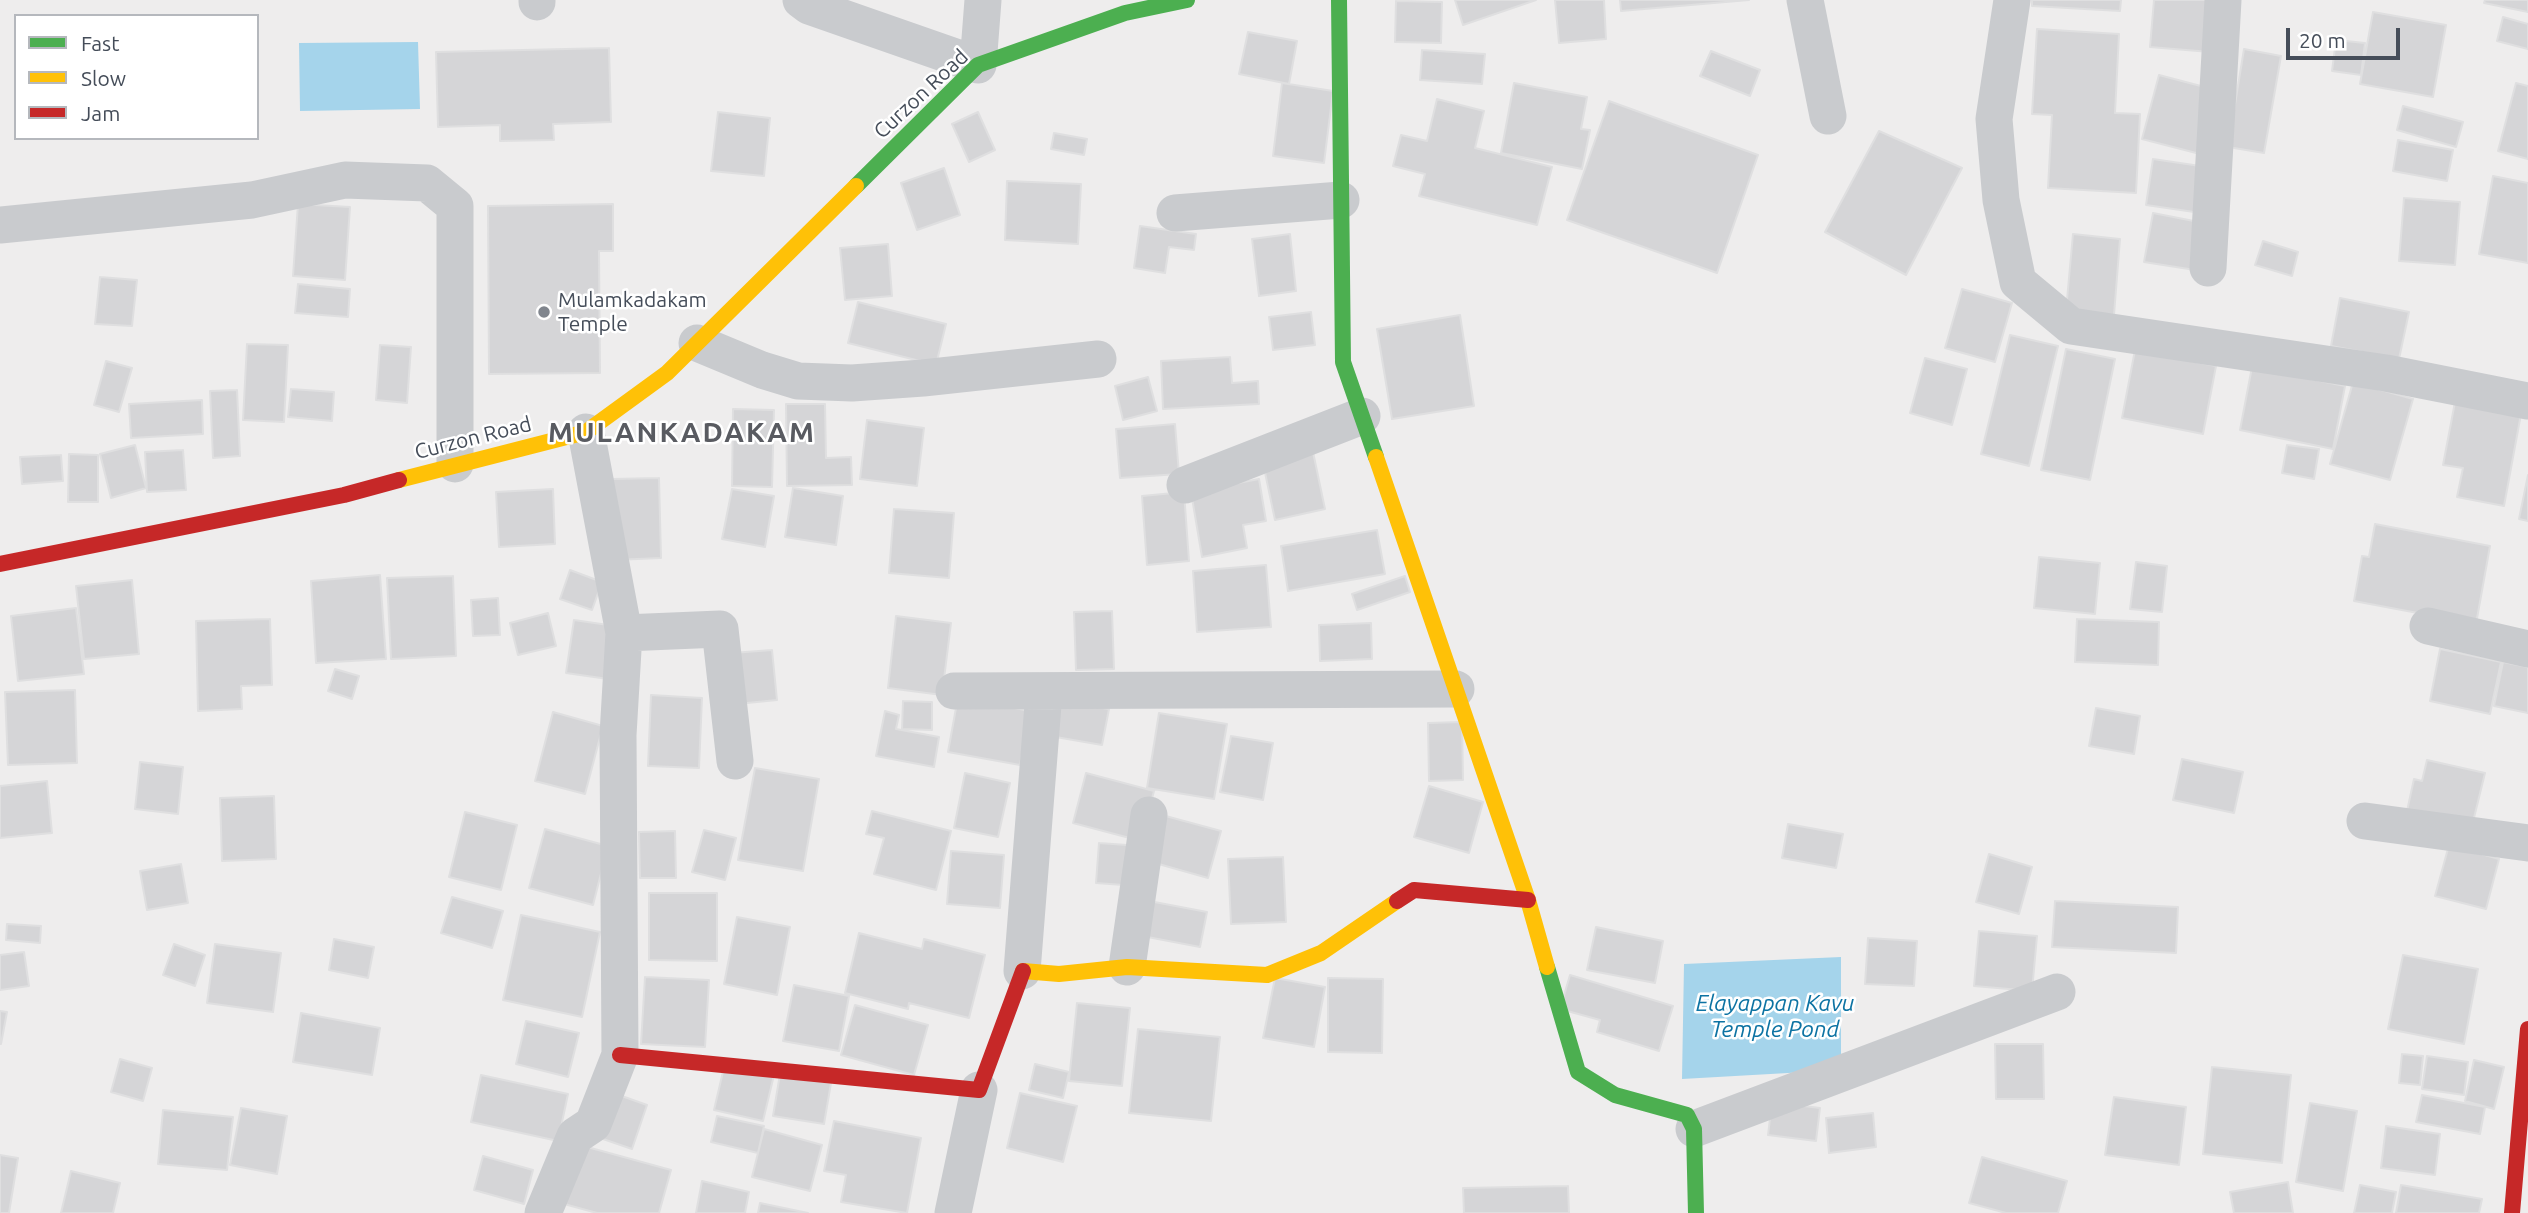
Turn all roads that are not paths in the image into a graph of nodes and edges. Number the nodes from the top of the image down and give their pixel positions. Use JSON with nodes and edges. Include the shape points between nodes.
{"nodes":[{"id":1,"x":801,"y":0,"type":"edge"},
{"id":2,"x":983,"y":0,"type":"edge"},
{"id":3,"x":1187,"y":0,"type":"edge"},
{"id":4,"x":1339,"y":0,"type":"edge"},
{"id":5,"x":1805,"y":0,"type":"edge"},
{"id":6,"x":2012,"y":0,"type":"edge"},
{"id":7,"x":2223,"y":0,"type":"edge"},
{"id":8,"x":978,"y":65,"type":"junction"},
{"id":9,"x":1828,"y":116,"type":"dead end"},
{"id":10,"x":1341,"y":200,"type":"junction"},
{"id":11,"x":1175,"y":213,"type":"dead end"},
{"id":12,"x":0,"y":225,"type":"edge"},
{"id":13,"x":2208,"y":268,"type":"dead end"},
{"id":14,"x":697,"y":343,"type":"junction"},
{"id":15,"x":1098,"y":359,"type":"dead end"},
{"id":16,"x":2528,"y":401,"type":"edge"},
{"id":17,"x":1362,"y":416,"type":"junction"},
{"id":18,"x":586,"y":432,"type":"junction"},
{"id":19,"x":456,"y":464,"type":"junction"},
{"id":20,"x":1185,"y":485,"type":"dead end"},
{"id":21,"x":0,"y":564,"type":"edge"},
{"id":22,"x":2428,"y":626,"type":"dead end"},
{"id":23,"x":624,"y":633,"type":"junction"},
{"id":24,"x":2528,"y":649,"type":"edge"},
{"id":25,"x":1456,"y":690,"type":"junction"},
{"id":26,"x":954,"y":691,"type":"dead end"},
{"id":27,"x":1044,"y":692,"type":"junction"},
{"id":28,"x":735,"y":761,"type":"dead end"},
{"id":29,"x":1149,"y":815,"type":"dead end"},
{"id":30,"x":2365,"y":821,"type":"dead end"},
{"id":31,"x":2528,"y":843,"type":"edge"},
{"id":32,"x":1528,"y":900,"type":"junction"},
{"id":33,"x":1127,"y":967,"type":"junction"},
{"id":34,"x":1022,"y":971,"type":"junction"},
{"id":35,"x":2057,"y":992,"type":"dead end"},
{"id":36,"x":2528,"y":1029,"type":"edge"},
{"id":37,"x":620,"y":1055,"type":"junction"},
{"id":38,"x":979,"y":1090,"type":"junction"},
{"id":39,"x":1694,"y":1129,"type":"junction"},
{"id":40,"x":543,"y":1213,"type":"edge"},
{"id":41,"x":953,"y":1213,"type":"edge"},
{"id":42,"x":1696,"y":1213,"type":"edge"},
{"id":43,"x":2512,"y":1213,"type":"edge"}],
"edges":[{"from":1,"to":8,"type":"street"},
{"from":2,"to":8,"type":"street"},
{"from":3,"to":8,"type":"street","name":"Curzon Road","via":[[1125,13]]},
{"from":4,"to":10,"type":"street"},
{"from":5,"to":9,"type":"street"},
{"from":6,"to":16,"type":"street","via":[[1994,119],[2001,200],[2018,282],[2071,326],[2386,373]]},
{"from":7,"to":13,"type":"street"},
{"from":8,"to":14,"type":"street","name":"Curzon Road"},
{"from":10,"to":11,"type":"street"},
{"from":10,"to":17,"type":"street","via":[[1343,362]]},
{"from":12,"to":19,"type":"street","via":[[252,200],[345,180],[427,183],[455,206]]},
{"from":14,"to":15,"type":"street","via":[[798,381],[923,378]]},
{"from":14,"to":18,"type":"street","name":"Curzon Road","via":[[667,373]]},
{"from":17,"to":20,"type":"street"},
{"from":17,"to":25,"type":"street"},
{"from":18,"to":19,"type":"street","name":"Curzon Road"},
{"from":18,"to":23,"type":"street"},
{"from":19,"to":21,"type":"street","name":"Curzon Road","via":[[344,495]]},
{"from":22,"to":24,"type":"street"},
{"from":23,"to":28,"type":"street","via":[[720,629]]},
{"from":23,"to":37,"type":"street","via":[[618,735]]},
{"from":25,"to":27,"type":"street"},
{"from":25,"to":32,"type":"street"},
{"from":26,"to":27,"type":"street"},
{"from":27,"to":34,"type":"street"},
{"from":29,"to":33,"type":"street"},
{"from":30,"to":31,"type":"street"},
{"from":32,"to":33,"type":"street","via":[[1414,890],[1321,953],[1267,975]]},
{"from":32,"to":39,"type":"street","via":[[1578,1072],[1615,1096],[1687,1115]]},
{"from":33,"to":34,"type":"street","via":[[1059,974]]},
{"from":34,"to":38,"type":"street"},
{"from":35,"to":39,"type":"street"},
{"from":36,"to":43,"type":"street"},
{"from":37,"to":38,"type":"street"},
{"from":37,"to":40,"type":"street","via":[[593,1124],[575,1136]]},
{"from":38,"to":41,"type":"street"},
{"from":39,"to":42,"type":"street"}]}
